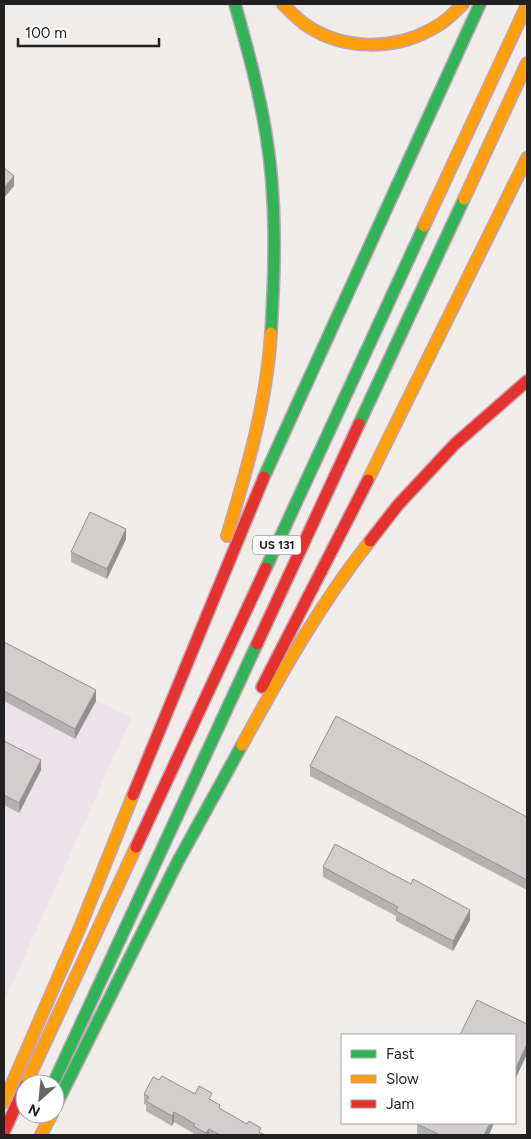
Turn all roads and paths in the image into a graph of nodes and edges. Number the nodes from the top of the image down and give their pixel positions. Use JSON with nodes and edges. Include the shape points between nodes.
{"nodes":[{"id":1,"x":236,"y":4,"type":"edge"},
{"id":2,"x":283,"y":4,"type":"edge"},
{"id":3,"x":463,"y":4,"type":"edge"},
{"id":4,"x":480,"y":4,"type":"edge"},
{"id":5,"x":527,"y":5,"type":"edge"},
{"id":6,"x":527,"y":63,"type":"edge"},
{"id":7,"x":527,"y":158,"type":"edge"},
{"id":8,"x":527,"y":381,"type":"edge"},
{"id":9,"x":173,"y":695,"type":"junction"},
{"id":10,"x":177,"y":863,"type":"junction"},
{"id":11,"x":31,"y":1074,"type":"edge"},
{"id":12,"x":58,"y":1074,"type":"edge"},
{"id":13,"x":65,"y":1087,"type":"edge"},
{"id":14,"x":4,"y":1102,"type":"edge"},
{"id":15,"x":15,"y":1108,"type":"edge"},
{"id":16,"x":4,"y":1132,"type":"edge"}],
"edges":[{"from":1,"to":9,"type":"highway","via":[[263,112],[270,169],[276,249],[272,333],[257,433],[245,481]]},
{"from":2,"to":3,"type":"highway","via":[[301,22],[320,34],[346,43],[378,46],[398,43],[424,33]]},
{"from":4,"to":9,"type":"highway","via":[[271,461]]},
{"from":5,"to":11,"type":"highway","number":"US 131"},
{"from":6,"to":12,"type":"highway","number":"US 131"},
{"from":7,"to":10,"type":"highway","via":[[273,664]]},
{"from":8,"to":10,"type":"highway","via":[[429,471],[346,571],[274,687]]},
{"from":9,"to":14,"type":"highway","via":[[81,925]]},
{"from":10,"to":13,"type":"highway"},
{"from":15,"to":16,"type":"highway","number":"US 131"}]}
